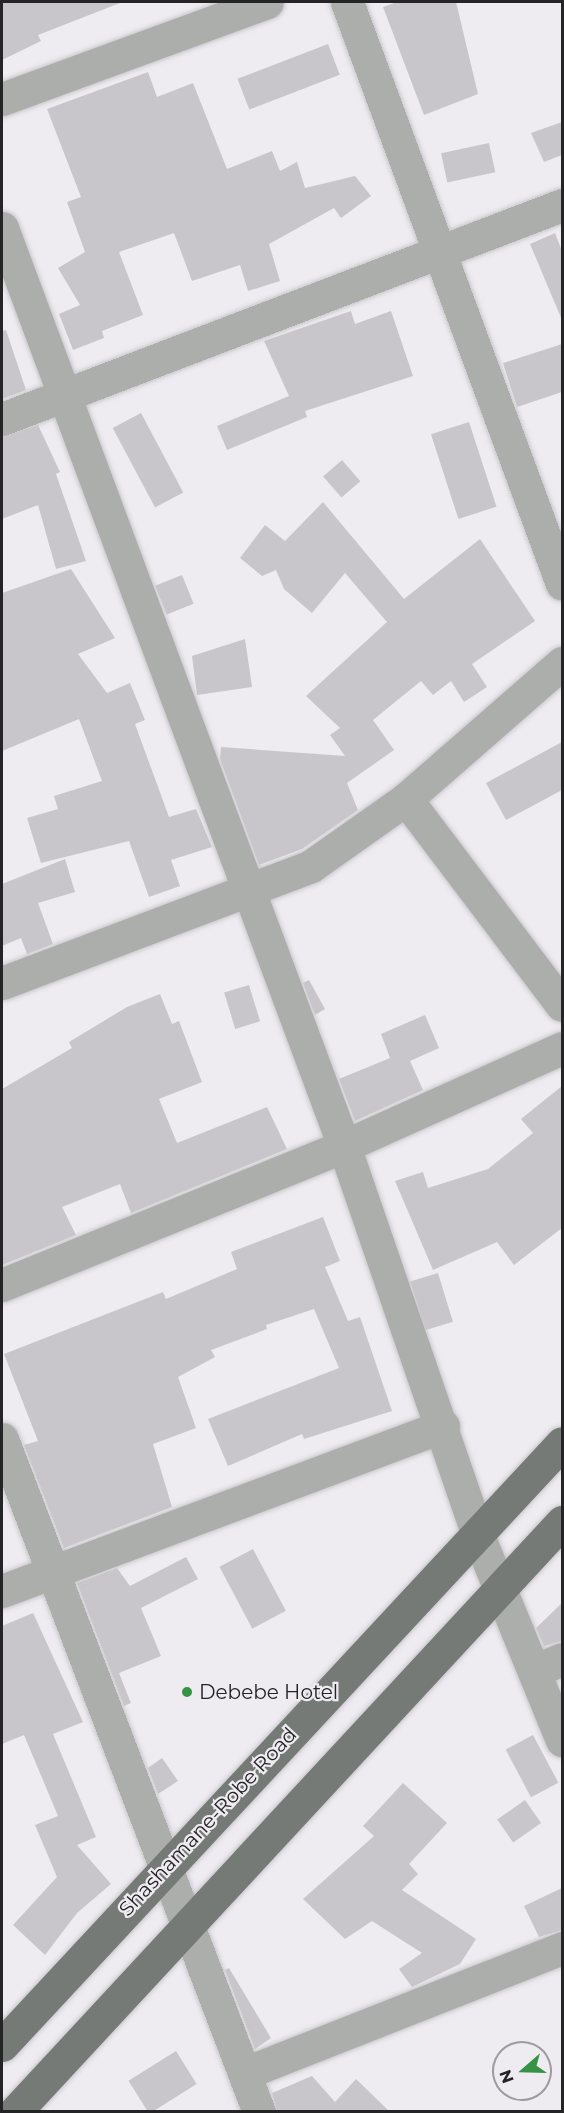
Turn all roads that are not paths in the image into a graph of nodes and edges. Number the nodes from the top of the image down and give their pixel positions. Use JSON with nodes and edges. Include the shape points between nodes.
{"nodes":[{"id":1,"x":267,"y":2,"type":"edge"},
{"id":2,"x":347,"y":2,"type":"edge"},
{"id":3,"x":2,"y":99,"type":"edge"},
{"id":4,"x":562,"y":204,"type":"edge"},
{"id":5,"x":2,"y":228,"type":"edge"},
{"id":6,"x":439,"y":252,"type":"junction"},
{"id":7,"x":65,"y":396,"type":"junction"},
{"id":8,"x":2,"y":419,"type":"edge"},
{"id":9,"x":562,"y":584,"type":"edge"},
{"id":10,"x":562,"y":663,"type":"edge"},
{"id":11,"x":406,"y":799,"type":"junction"},
{"id":12,"x":249,"y":886,"type":"junction"},
{"id":13,"x":2,"y":983,"type":"edge"},
{"id":14,"x":562,"y":1005,"type":"edge"},
{"id":15,"x":562,"y":1048,"type":"edge"},
{"id":16,"x":344,"y":1146,"type":"junction"},
{"id":17,"x":2,"y":1285,"type":"edge"},
{"id":18,"x":443,"y":1426,"type":"junction"},
{"id":19,"x":2,"y":1439,"type":"edge"},
{"id":20,"x":562,"y":1443,"type":"edge"},
{"id":21,"x":562,"y":1522,"type":"edge"},
{"id":22,"x":477,"y":1533,"type":"junction"},
{"id":23,"x":50,"y":1572,"type":"junction"},
{"id":24,"x":503,"y":1587,"type":"junction"},
{"id":25,"x":2,"y":1591,"type":"edge"},
{"id":26,"x":548,"y":1665,"type":"edge"},
{"id":27,"x":562,"y":1740,"type":"edge"},
{"id":28,"x":166,"y":1867,"type":"junction"},
{"id":29,"x":190,"y":1920,"type":"junction"},
{"id":30,"x":562,"y":1948,"type":"edge"},
{"id":31,"x":2,"y":2045,"type":"edge"},
{"id":32,"x":245,"y":2073,"type":"junction"},
{"id":33,"x":15,"y":2112,"type":"edge"},
{"id":34,"x":259,"y":2112,"type":"edge"}],
"edges":[{"from":1,"to":3,"type":"street"},
{"from":2,"to":6,"type":"street"},
{"from":4,"to":6,"type":"street"},
{"from":5,"to":7,"type":"street"},
{"from":6,"to":7,"type":"street"},
{"from":6,"to":9,"type":"street"},
{"from":7,"to":8,"type":"street"},
{"from":7,"to":12,"type":"street"},
{"from":10,"to":11,"type":"street"},
{"from":11,"to":12,"type":"street","via":[[310,866]]},
{"from":11,"to":14,"type":"street"},
{"from":12,"to":13,"type":"street"},
{"from":12,"to":16,"type":"street"},
{"from":15,"to":16,"type":"street"},
{"from":16,"to":17,"type":"street"},
{"from":16,"to":18,"type":"street"},
{"from":18,"to":22,"type":"street"},
{"from":18,"to":23,"type":"street"},
{"from":19,"to":23,"type":"street"},
{"from":20,"to":22,"type":"main road","name":"Shashamane-Robe Road"},
{"from":21,"to":24,"type":"main road"},
{"from":22,"to":24,"type":"street"},
{"from":22,"to":28,"type":"main road","name":"Shashamane-Robe Road"},
{"from":23,"to":25,"type":"street"},
{"from":23,"to":28,"type":"street"},
{"from":24,"to":26,"type":"street"},
{"from":24,"to":29,"type":"main road"},
{"from":26,"to":27,"type":"street"},
{"from":28,"to":29,"type":"street"},
{"from":28,"to":31,"type":"main road","name":"Shashamane-Robe Road"},
{"from":29,"to":32,"type":"street"},
{"from":29,"to":33,"type":"main road"},
{"from":30,"to":32,"type":"street"},
{"from":32,"to":34,"type":"street"}]}
